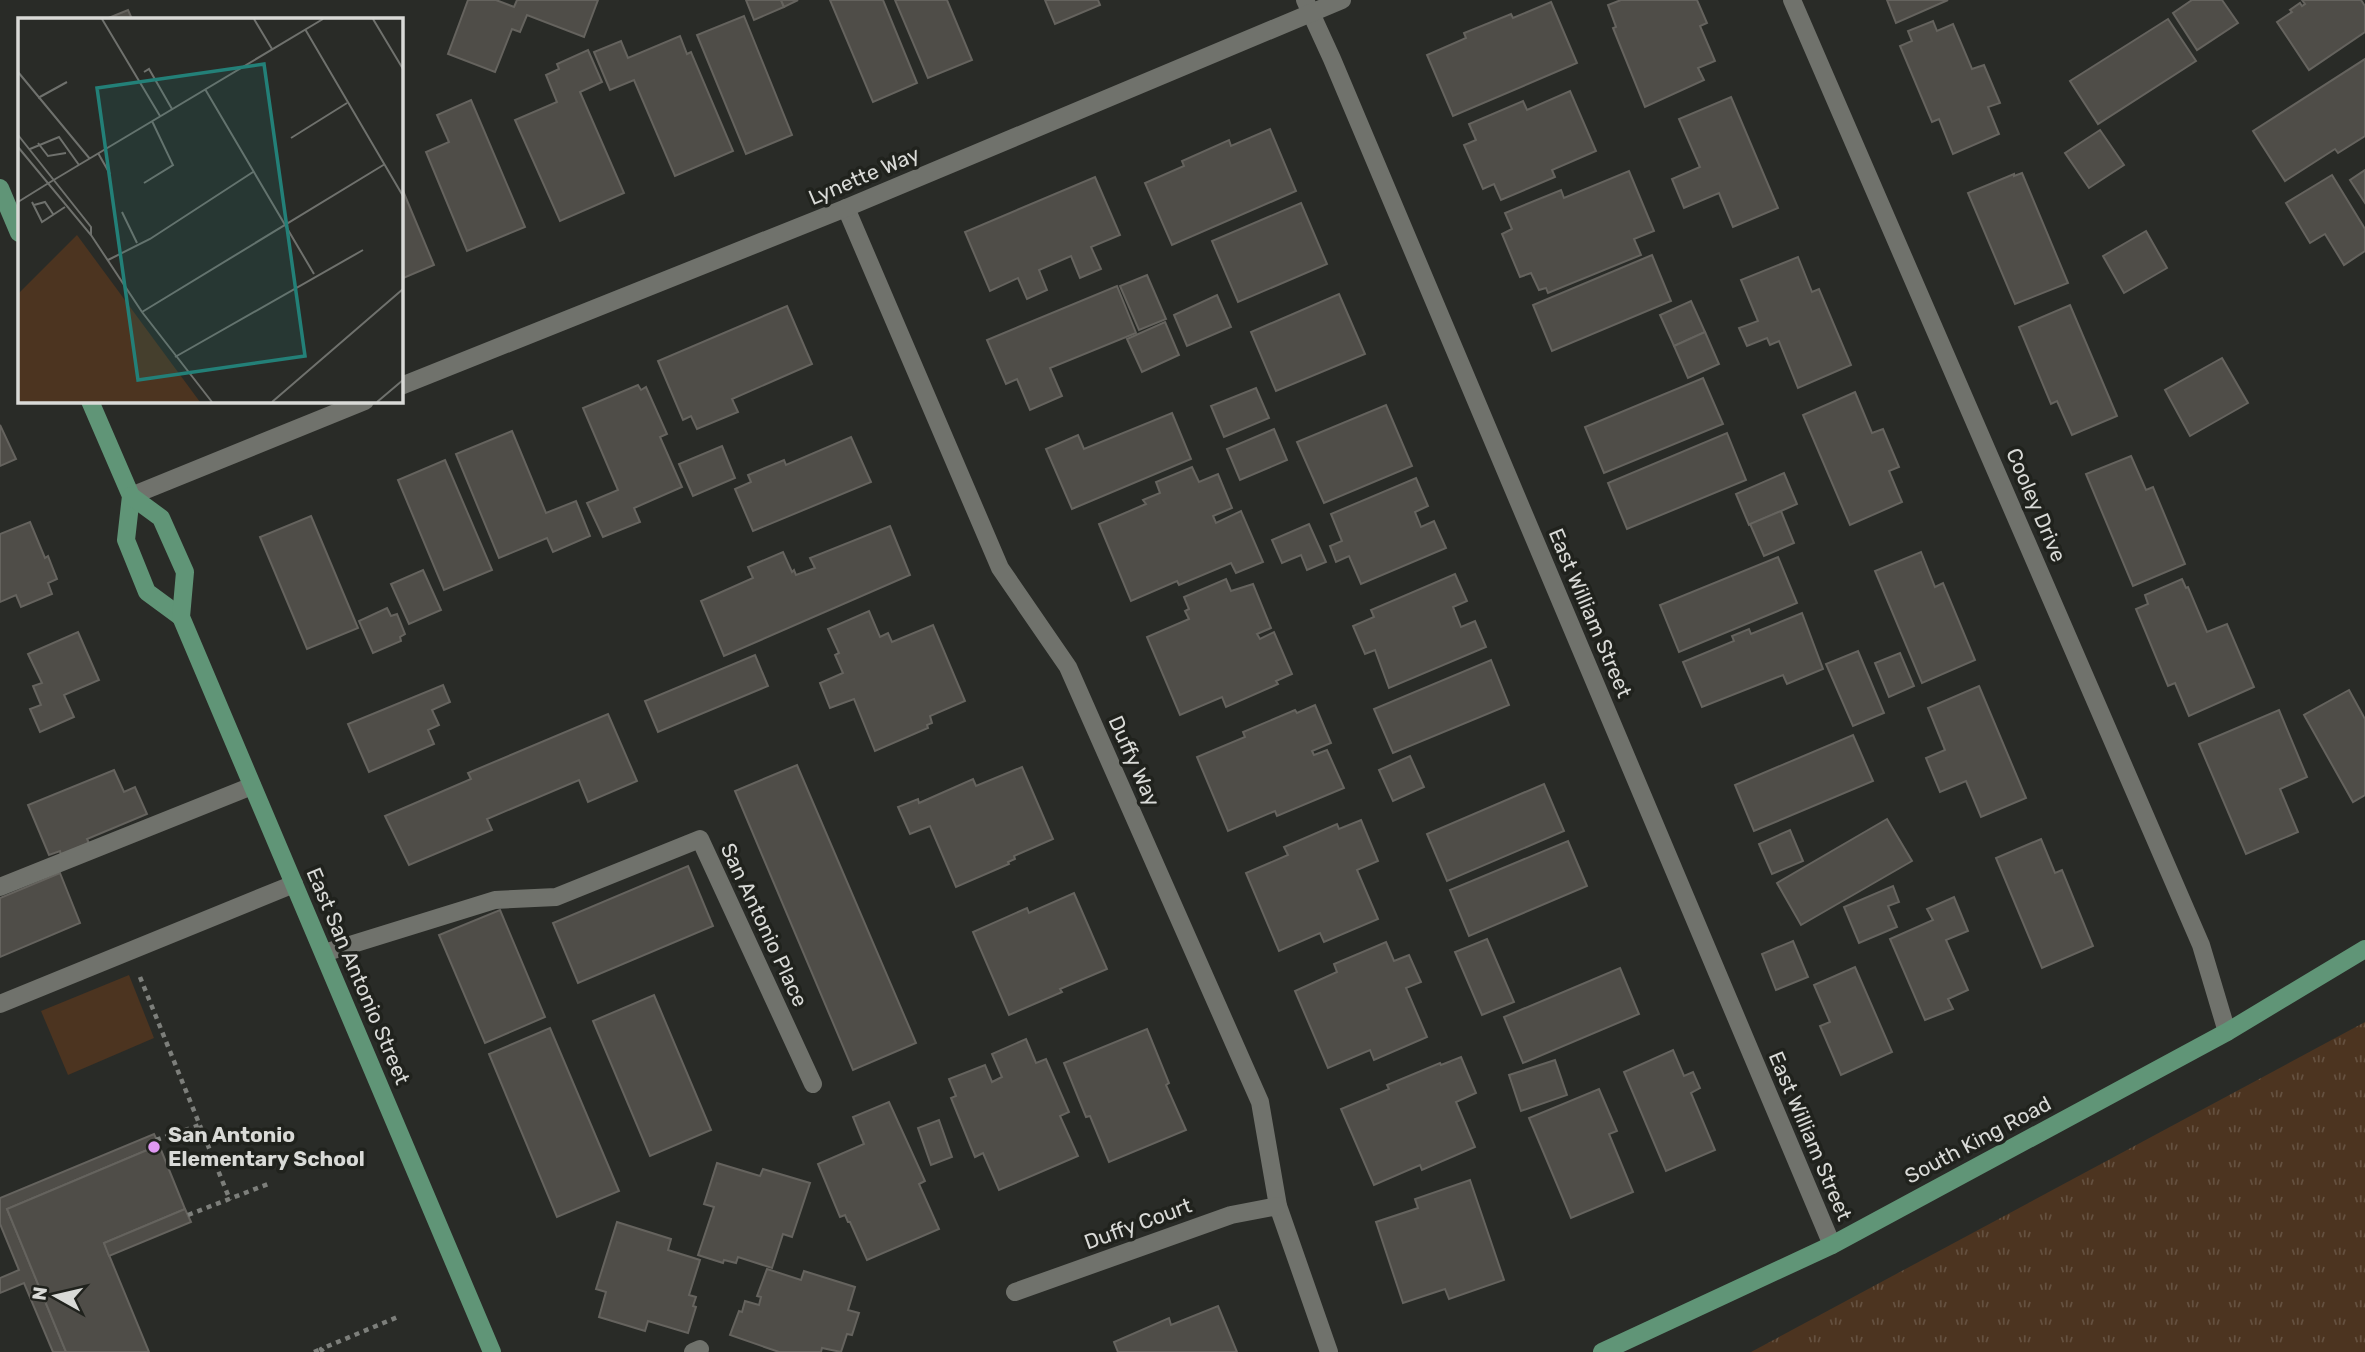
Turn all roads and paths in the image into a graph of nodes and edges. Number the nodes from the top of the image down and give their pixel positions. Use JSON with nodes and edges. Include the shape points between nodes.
{"nodes":[{"id":1,"x":1342,"y":0,"type":"edge"},
{"id":2,"x":1792,"y":0,"type":"edge"},
{"id":3,"x":1308,"y":6,"type":"edge"},
{"id":4,"x":0,"y":188,"type":"edge"},
{"id":5,"x":846,"y":208,"type":"junction"},
{"id":6,"x":18,"y":231,"type":"edge"},
{"id":7,"x":402,"y":386,"type":"edge"},
{"id":8,"x":90,"y":402,"type":"edge"},
{"id":9,"x":363,"y":402,"type":"edge"},
{"id":10,"x":131,"y":496,"type":"junction"},
{"id":11,"x":181,"y":617,"type":"junction"},
{"id":12,"x":252,"y":786,"type":"junction"},
{"id":13,"x":294,"y":884,"type":"junction"},
{"id":14,"x":0,"y":887,"type":"edge"},
{"id":15,"x":2365,"y":949,"type":"edge"},
{"id":16,"x":130,"y":951,"type":"junction"},
{"id":17,"x":324,"y":953,"type":"junction"},
{"id":18,"x":0,"y":1004,"type":"edge"},
{"id":19,"x":2227,"y":1032,"type":"junction"},
{"id":20,"x":813,"y":1084,"type":"dead end"},
{"id":21,"x":200,"y":1125,"type":"junction"},
{"id":22,"x":156,"y":1140,"type":"dead end"},
{"id":23,"x":268,"y":1184,"type":"dead end"},
{"id":24,"x":229,"y":1200,"type":"junction"},
{"id":25,"x":1278,"y":1206,"type":"junction"},
{"id":26,"x":188,"y":1215,"type":"dead end"},
{"id":27,"x":1832,"y":1245,"type":"junction"},
{"id":28,"x":1015,"y":1292,"type":"dead end"},
{"id":29,"x":400,"y":1316,"type":"dead end"},
{"id":30,"x":322,"y":1350,"type":"edge"},
{"id":31,"x":314,"y":1352,"type":"edge"},
{"id":32,"x":492,"y":1352,"type":"edge"},
{"id":33,"x":1329,"y":1352,"type":"edge"},
{"id":34,"x":1602,"y":1352,"type":"edge"}],
"edges":[{"from":1,"to":3,"type":"street","name":"Lynette Way"},
{"from":2,"to":19,"type":"street","name":"Cooley Drive","via":[[2201,945]]},
{"from":3,"to":5,"type":"street","name":"Lynette Way"},
{"from":3,"to":27,"type":"street","name":"East William Street"},
{"from":4,"to":6,"type":"main road"},
{"from":5,"to":7,"type":"street","name":"Lynette Way"},
{"from":5,"to":25,"type":"street","name":"Duffy Way","via":[[1000,568],[1068,667],[1260,1102]]},
{"from":8,"to":10,"type":"main road"},
{"from":9,"to":10,"type":"street"},
{"from":10,"to":11,"type":"main road","name":"East San Antonio Street","via":[[162,518],[185,572]]},
{"from":10,"to":11,"type":"main road","via":[[126,540],[147,592]]},
{"from":11,"to":12,"type":"main road","name":"East San Antonio Street"},
{"from":12,"to":13,"type":"main road","name":"East San Antonio Street"},
{"from":12,"to":14,"type":"street"},
{"from":13,"to":16,"type":"street"},
{"from":13,"to":17,"type":"main road","name":"East San Antonio Street"},
{"from":15,"to":19,"type":"main road","name":"South King Road"},
{"from":16,"to":18,"type":"street"},
{"from":16,"to":21,"type":"path"},
{"from":17,"to":20,"type":"street","name":"San Antonio Place","via":[[495,900],[556,897],[700,839]]},
{"from":17,"to":32,"type":"main road","name":"East San Antonio Street"},
{"from":19,"to":27,"type":"main road","name":"South King Road"},
{"from":21,"to":22,"type":"path"},
{"from":21,"to":24,"type":"path"},
{"from":23,"to":24,"type":"path"},
{"from":24,"to":26,"type":"path"},
{"from":25,"to":28,"type":"street","name":"Duffy Court","via":[[1231,1215]]},
{"from":25,"to":33,"type":"street","name":"Duffy Way"},
{"from":27,"to":34,"type":"main road","name":"South King Road"},
{"from":29,"to":30,"type":"path"},
{"from":30,"to":31,"type":"path"}]}
